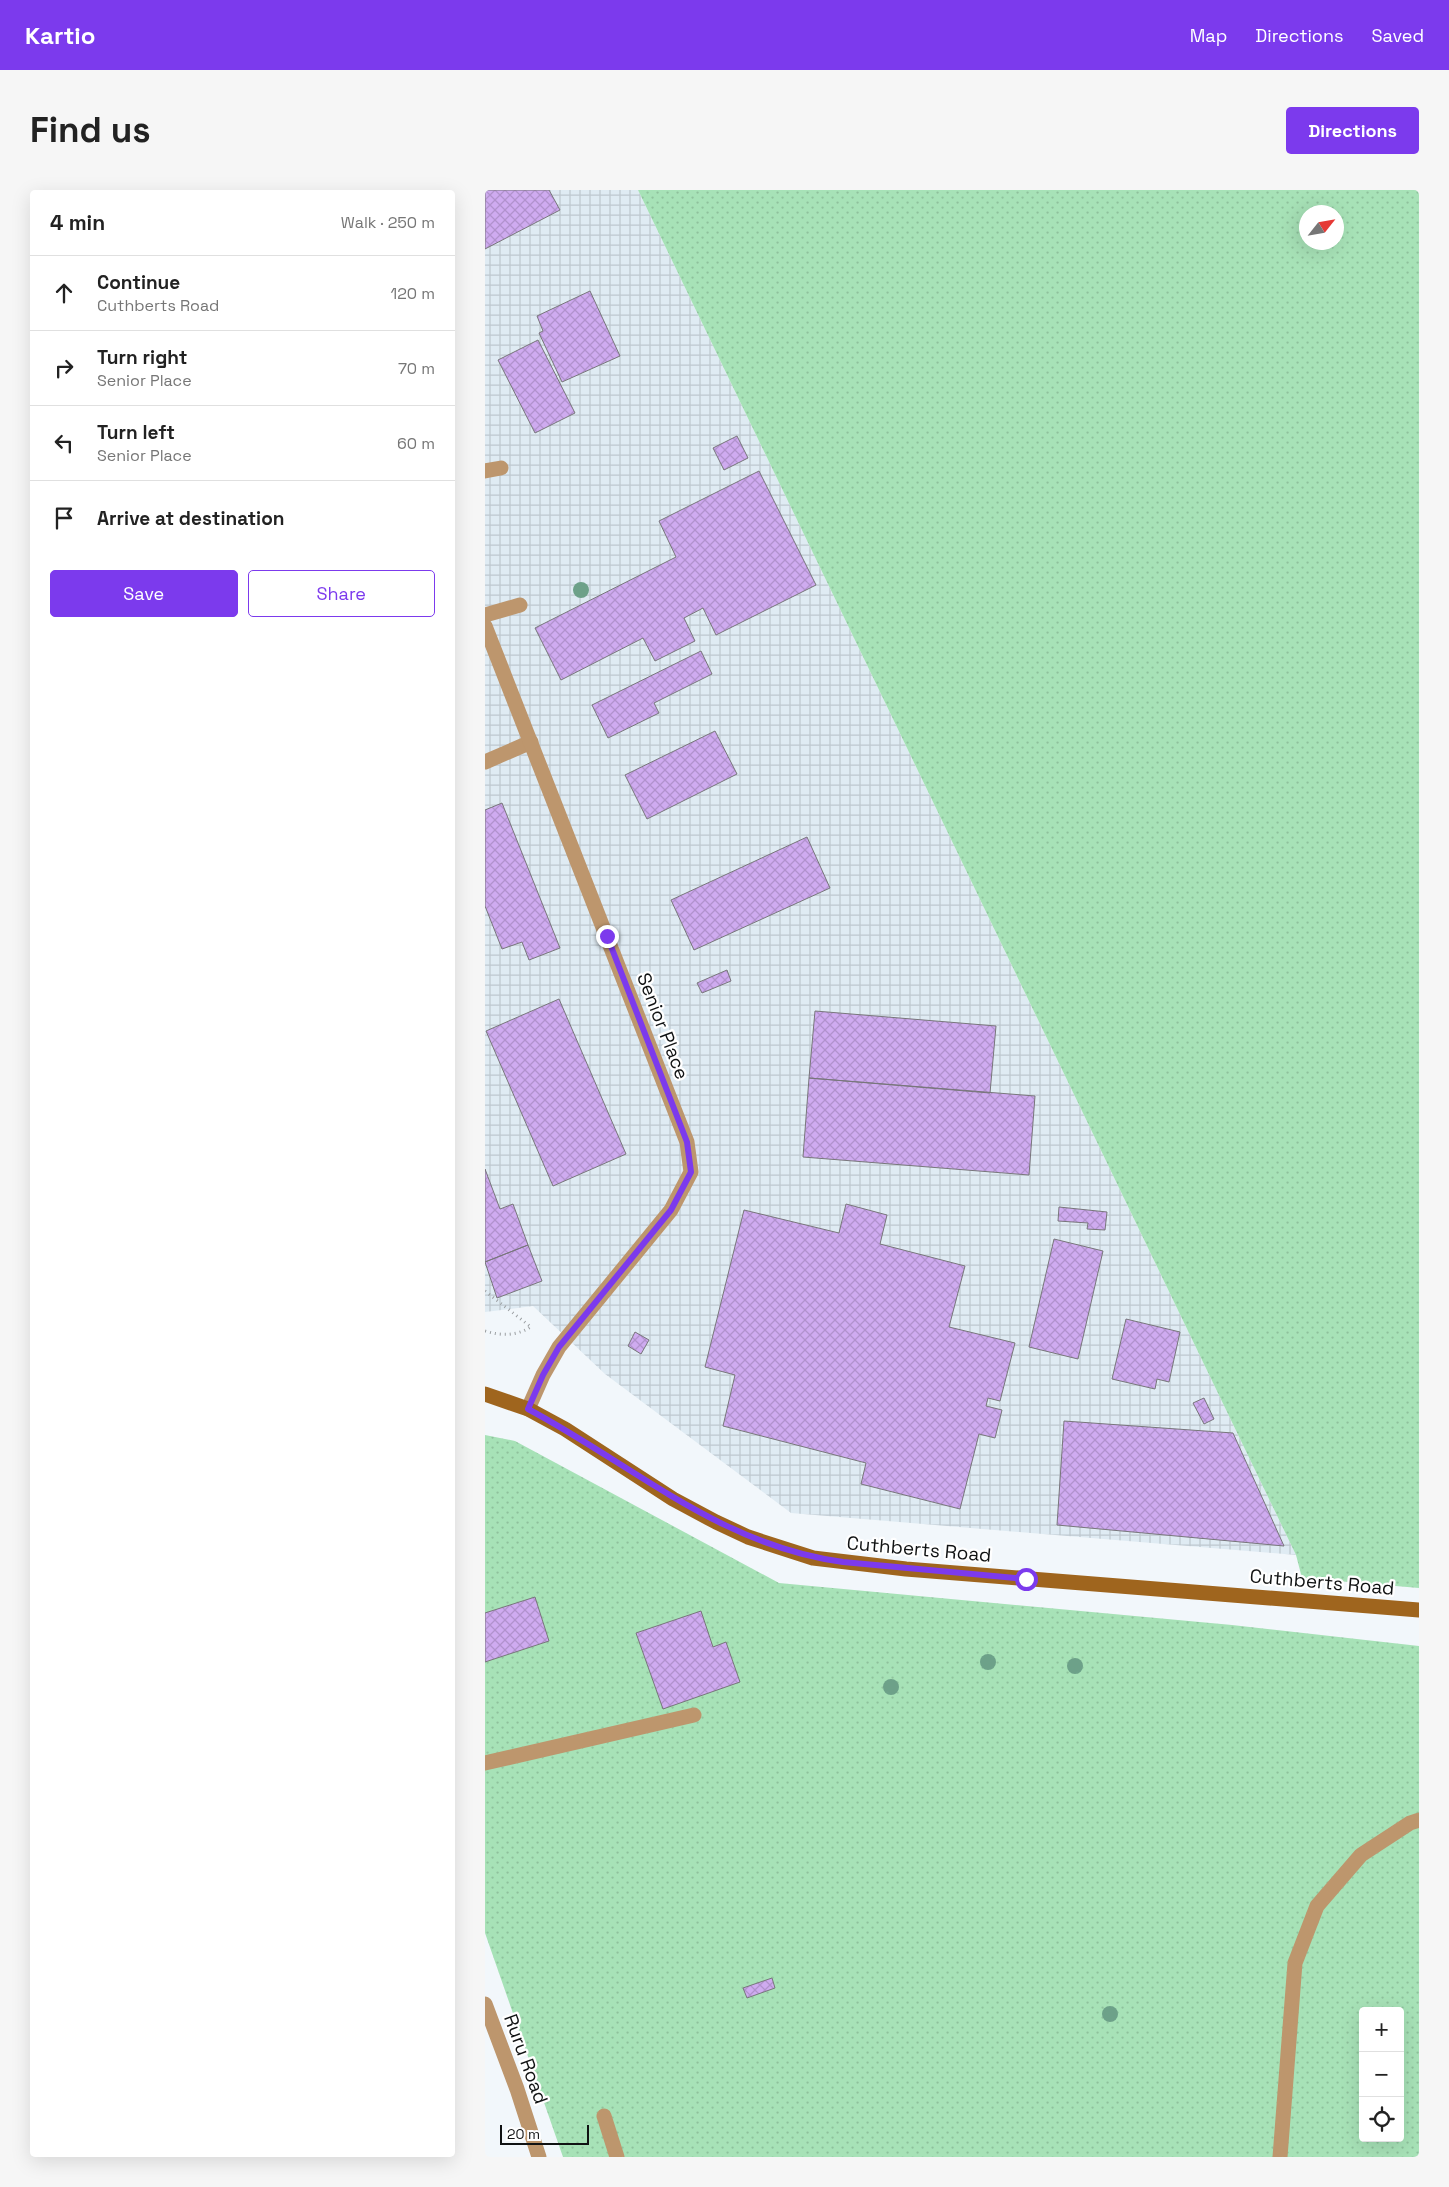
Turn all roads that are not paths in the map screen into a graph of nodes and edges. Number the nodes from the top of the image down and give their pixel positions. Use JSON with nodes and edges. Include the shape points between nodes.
{"nodes":[{"id":1,"x":501,"y":468,"type":"dead end"},
{"id":2,"x":485,"y":471,"type":"edge"},
{"id":3,"x":520,"y":605,"type":"dead end"},
{"id":4,"x":485,"y":615,"type":"edge"},
{"id":5,"x":485,"y":626,"type":"edge"},
{"id":6,"x":531,"y":742,"type":"junction"},
{"id":7,"x":485,"y":762,"type":"edge"},
{"id":8,"x":485,"y":1394,"type":"edge"},
{"id":9,"x":528,"y":1409,"type":"junction"},
{"id":10,"x":1419,"y":1610,"type":"edge"},
{"id":11,"x":693,"y":1715,"type":"dead end"},
{"id":12,"x":485,"y":1763,"type":"edge"},
{"id":13,"x":1419,"y":1820,"type":"edge"},
{"id":14,"x":485,"y":2004,"type":"edge"},
{"id":15,"x":604,"y":2116,"type":"dead end"},
{"id":16,"x":539,"y":2157,"type":"edge"},
{"id":17,"x":617,"y":2157,"type":"edge"},
{"id":18,"x":1280,"y":2157,"type":"edge"}],
"edges":[{"from":1,"to":2,"type":"street"},
{"from":3,"to":4,"type":"street"},
{"from":5,"to":6,"type":"street","name":"Senior Place"},
{"from":6,"to":7,"type":"street"},
{"from":6,"to":9,"type":"street","name":"Senior Place","via":[[687,1142],[691,1172],[671,1210],[559,1347]]},
{"from":8,"to":9,"type":"street","name":"Cuthberts Road"},
{"from":9,"to":10,"type":"street","name":"Cuthberts Road","via":[[716,1522],[748,1537],[813,1558],[906,1569]]},
{"from":11,"to":12,"type":"street"},
{"from":13,"to":18,"type":"street","via":[[1361,1855],[1317,1906],[1295,1963]]},
{"from":14,"to":16,"type":"street","name":"Ruru Road"},
{"from":15,"to":17,"type":"street"}]}
